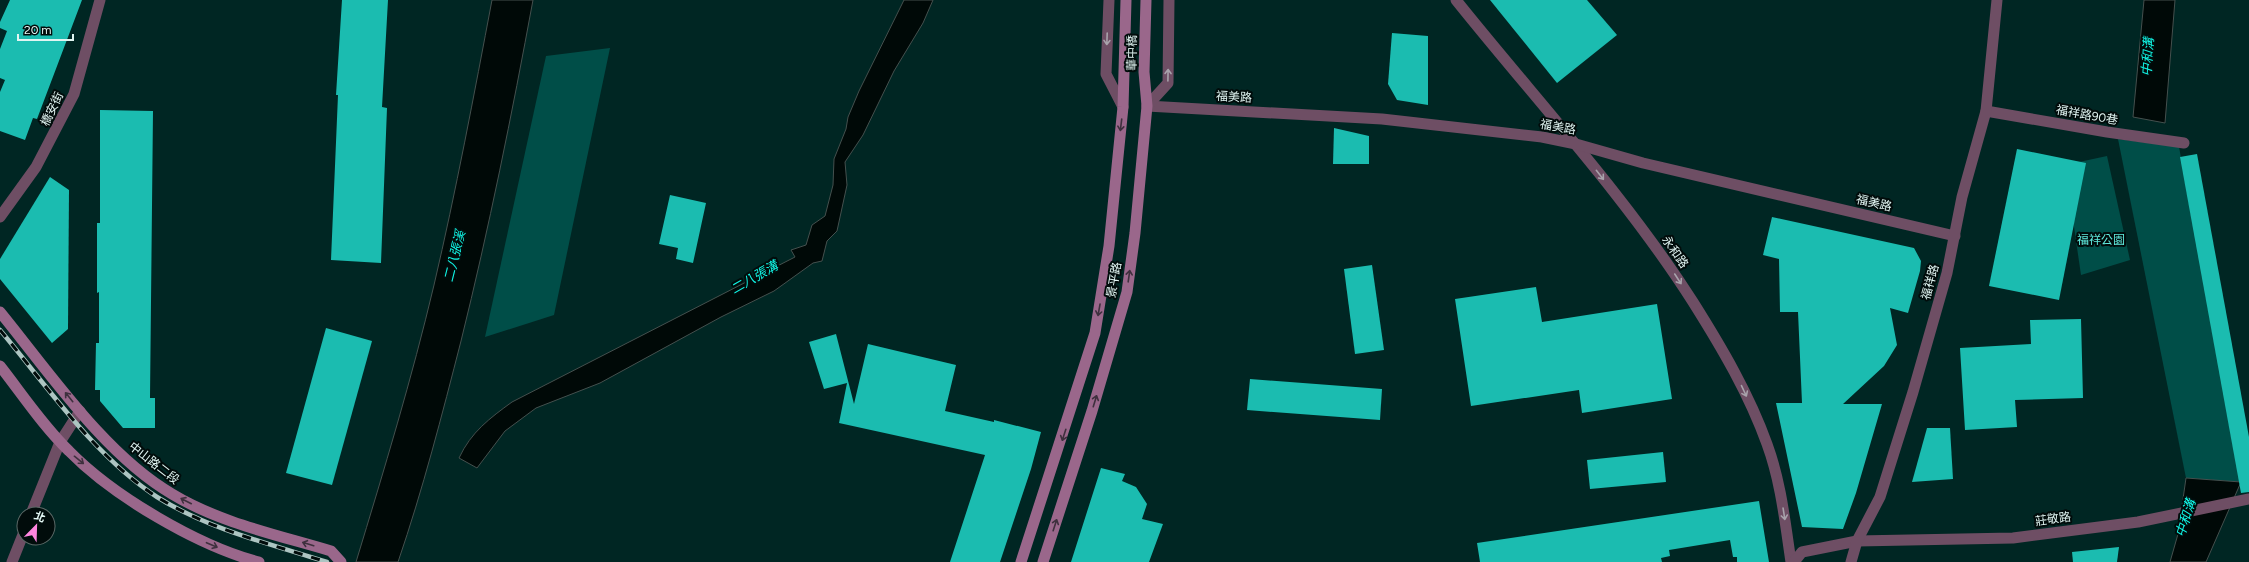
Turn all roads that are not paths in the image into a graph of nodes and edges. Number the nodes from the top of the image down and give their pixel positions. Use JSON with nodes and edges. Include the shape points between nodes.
{"nodes":[{"id":1,"x":100,"y":0,"type":"edge"},
{"id":2,"x":1108,"y":0,"type":"edge"},
{"id":3,"x":1126,"y":0,"type":"edge"},
{"id":4,"x":1146,"y":0,"type":"edge"},
{"id":5,"x":1169,"y":0,"type":"edge"},
{"id":6,"x":1456,"y":0,"type":"edge"},
{"id":7,"x":1997,"y":0,"type":"edge"},
{"id":8,"x":1124,"y":72,"type":"joint"},
{"id":9,"x":1147,"y":106,"type":"junction"},
{"id":10,"x":1123,"y":107,"type":"junction"},
{"id":11,"x":1986,"y":111,"type":"junction"},
{"id":12,"x":2184,"y":143,"type":"dead end"},
{"id":13,"x":1576,"y":144,"type":"junction"},
{"id":14,"x":0,"y":217,"type":"edge"},
{"id":15,"x":1955,"y":236,"type":"junction"},
{"id":16,"x":0,"y":312,"type":"edge"},
{"id":17,"x":0,"y":366,"type":"edge"},
{"id":18,"x":80,"y":411,"type":"junction"},
{"id":19,"x":60,"y":442,"type":"junction"},
{"id":20,"x":2249,"y":499,"type":"edge"},
{"id":21,"x":34,"y":506,"type":"edge"},
{"id":22,"x":1857,"y":540,"type":"junction"},
{"id":23,"x":18,"y":546,"type":"edge"},
{"id":24,"x":12,"y":562,"type":"edge"},
{"id":25,"x":259,"y":562,"type":"edge"},
{"id":26,"x":341,"y":562,"type":"edge"},
{"id":27,"x":1021,"y":562,"type":"edge"},
{"id":28,"x":1043,"y":562,"type":"edge"},
{"id":29,"x":1791,"y":562,"type":"edge"},
{"id":30,"x":1794,"y":562,"type":"edge"},
{"id":31,"x":1851,"y":562,"type":"edge"}],
"edges":[{"from":1,"to":14,"type":"street","name":"橋安街","via":[[74,94],[36,167]]},
{"from":2,"to":10,"type":"street","one_way":true,"via":[[1106,74]]},
{"from":3,"to":8,"type":"main road","name":"華中橋"},
{"from":4,"to":9,"type":"main road","name":"華中橋","via":[[1144,72]]},
{"from":9,"to":5,"type":"street","one_way":true,"via":[[1168,83]]},
{"from":6,"to":13,"type":"street","name":"永和路"},
{"from":7,"to":11,"type":"street","name":"福祥路"},
{"from":8,"to":10,"type":"main road","name":"景平路"},
{"from":9,"to":13,"type":"street","name":"福美路","via":[[1382,119],[1542,137]]},
{"from":28,"to":9,"type":"main road","name":"景平路","one_way":true,"via":[[1127,292]]},
{"from":10,"to":27,"type":"main road","name":"景平路","one_way":true,"via":[[1109,246],[1095,333]]},
{"from":11,"to":12,"type":"street","name":"福祥路90巷"},
{"from":11,"to":15,"type":"street","name":"福祥路","via":[[1962,197]]},
{"from":13,"to":15,"type":"street","name":"福美路","via":[[1643,163]]},
{"from":13,"to":29,"type":"street","name":"永和路","one_way":true,"via":[[1670,267],[1733,368],[1759,424],[1778,479]]},
{"from":15,"to":22,"type":"street","name":"福祥路","via":[[1947,274],[1880,497]]},
{"from":18,"to":16,"type":"main road","name":"中山路二段","one_way":true},
{"from":17,"to":19,"type":"main road"},
{"from":18,"to":19,"type":"street"},
{"from":26,"to":18,"type":"main road","name":"中山路二段","one_way":true,"via":[[331,551],[207,512],[171,494],[115,449]]},
{"from":19,"to":21,"type":"street"},
{"from":19,"to":25,"type":"main road","one_way":true,"via":[[116,490],[160,518],[196,538],[240,557]]},
{"from":20,"to":22,"type":"street","name":"莊敬路","via":[[2138,522],[2013,538]]},
{"from":22,"to":30,"type":"street","name":"莊敬路","via":[[1802,552]]},
{"from":22,"to":31,"type":"street","name":"福祥路"},
{"from":23,"to":24,"type":"street"}]}
